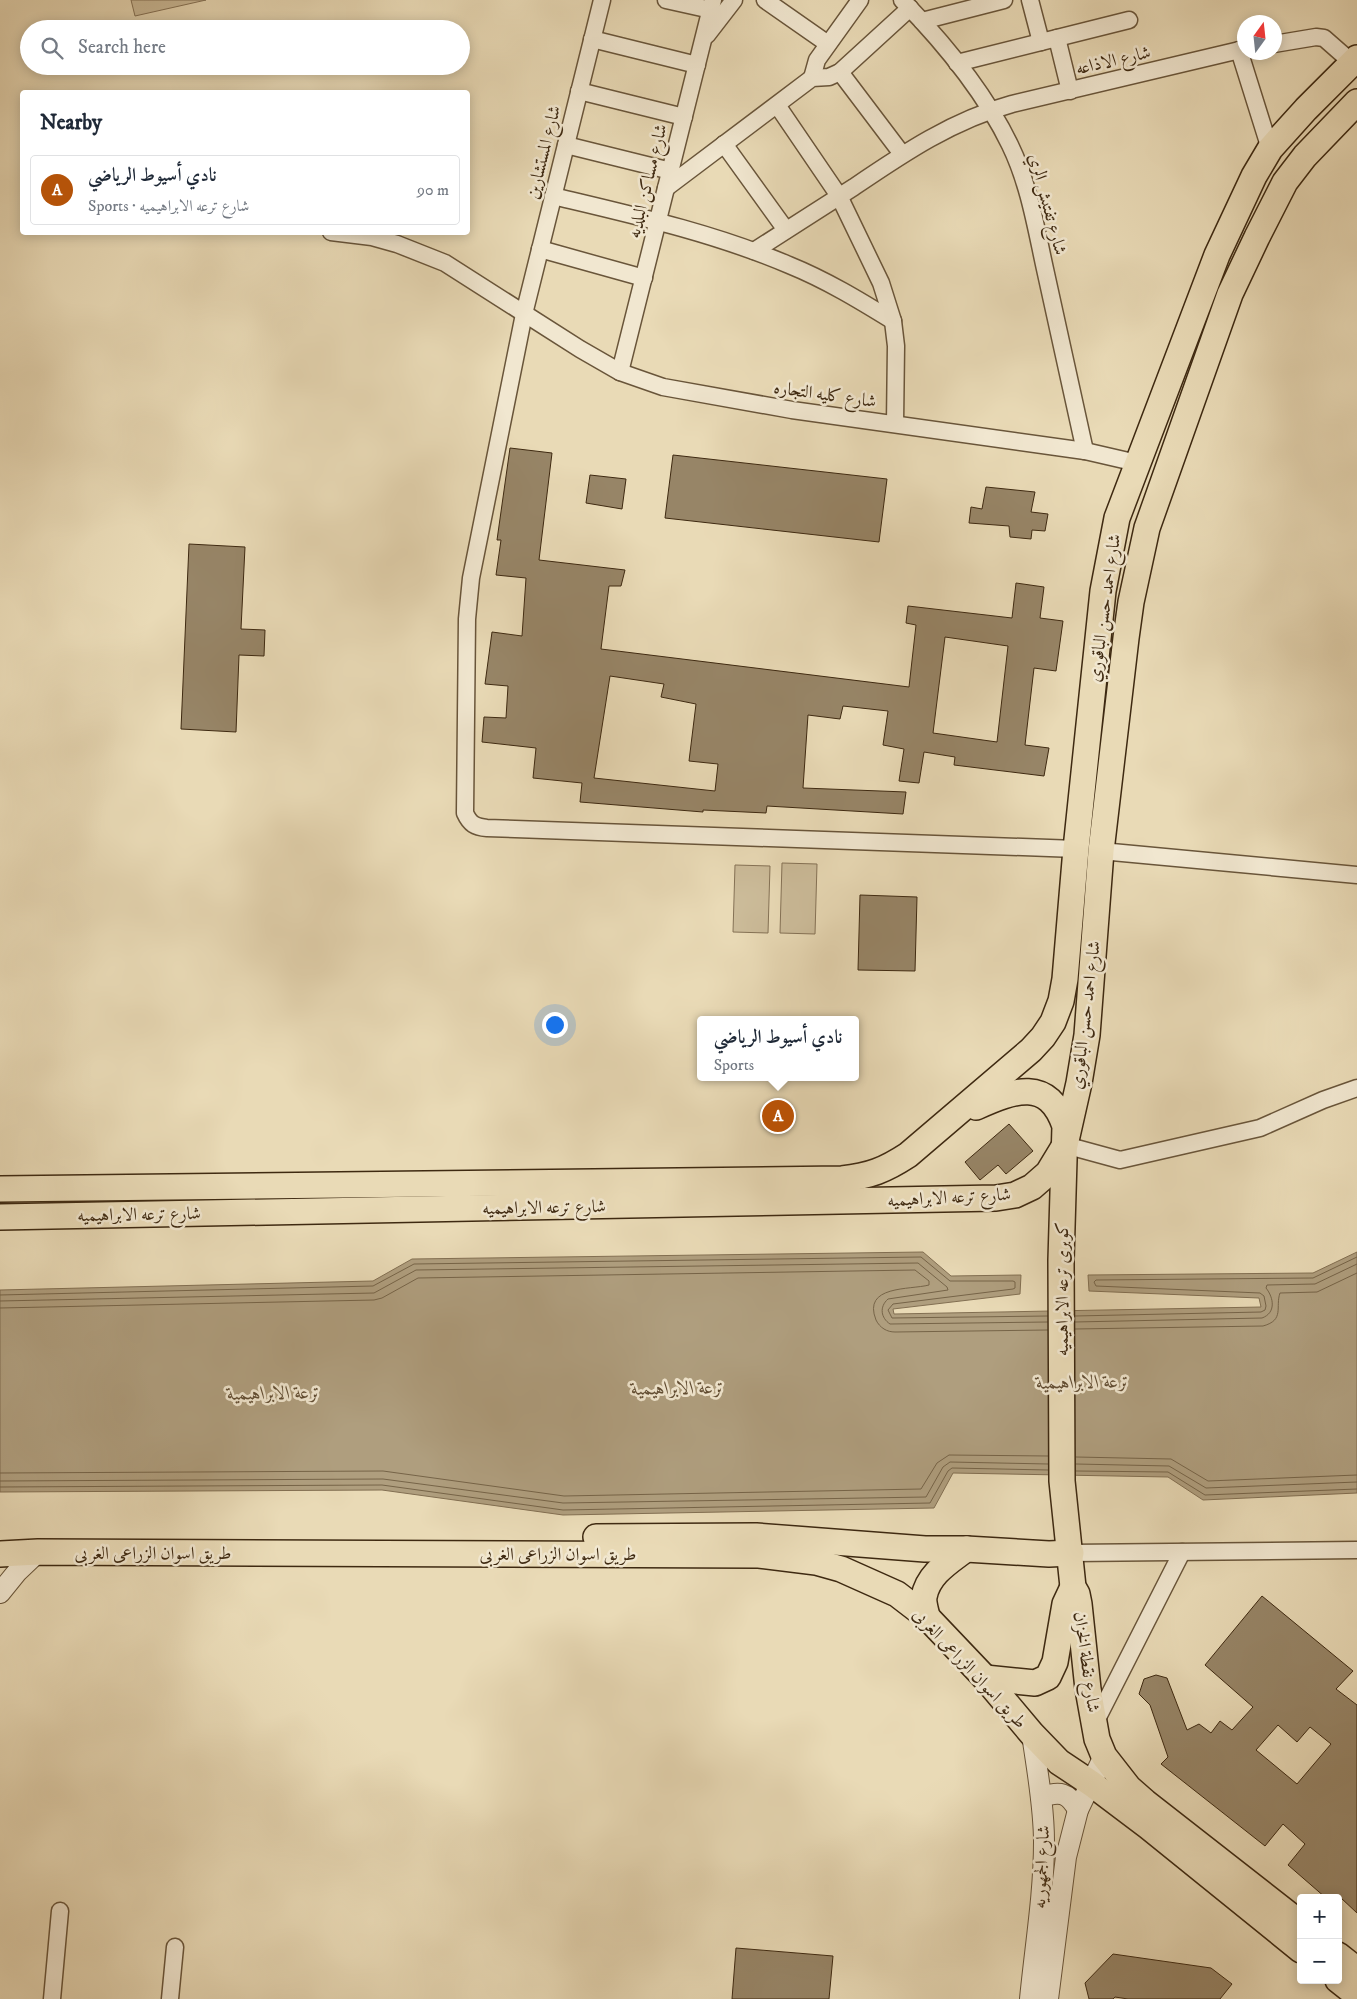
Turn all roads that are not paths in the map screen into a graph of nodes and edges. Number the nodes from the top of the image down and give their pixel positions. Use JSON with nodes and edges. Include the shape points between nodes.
{"nodes":[{"id":1,"x":602,"y":0,"type":"edge"},
{"id":2,"x":666,"y":0,"type":"edge"},
{"id":3,"x":734,"y":0,"type":"edge"},
{"id":4,"x":765,"y":0,"type":"edge"},
{"id":5,"x":860,"y":0,"type":"edge"},
{"id":6,"x":1004,"y":0,"type":"edge"},
{"id":7,"x":1030,"y":0,"type":"edge"},
{"id":8,"x":906,"y":4,"type":"edge"},
{"id":9,"x":712,"y":5,"type":"edge"},
{"id":10,"x":1129,"y":20,"type":"dead end"},
{"id":11,"x":922,"y":21,"type":"junction"},
{"id":12,"x":704,"y":38,"type":"junction"},
{"id":13,"x":592,"y":39,"type":"junction"},
{"id":14,"x":1049,"y":40,"type":"junction"},
{"id":15,"x":1282,"y":43,"type":"edge"},
{"id":16,"x":828,"y":44,"type":"junction"},
{"id":17,"x":1237,"y":51,"type":"edge"},
{"id":18,"x":1245,"y":60,"type":"edge"},
{"id":19,"x":1356,"y":62,"type":"edge"},
{"id":20,"x":956,"y":63,"type":"junction"},
{"id":21,"x":697,"y":65,"type":"junction"},
{"id":22,"x":840,"y":72,"type":"junction"},
{"id":23,"x":812,"y":78,"type":"junction"},
{"id":24,"x":579,"y":91,"type":"junction"},
{"id":25,"x":1070,"y":91,"type":"junction"},
{"id":26,"x":1357,"y":102,"type":"edge"},
{"id":27,"x":777,"y":105,"type":"junction"},
{"id":28,"x":991,"y":110,"type":"junction"},
{"id":29,"x":684,"y":117,"type":"junction"},
{"id":30,"x":724,"y":144,"type":"junction"},
{"id":31,"x":566,"y":145,"type":"junction"},
{"id":32,"x":1270,"y":149,"type":"junction"},
{"id":33,"x":902,"y":154,"type":"junction"},
{"id":34,"x":671,"y":171,"type":"junction"},
{"id":35,"x":666,"y":188,"type":"junction"},
{"id":36,"x":553,"y":196,"type":"junction"},
{"id":37,"x":839,"y":196,"type":"junction"},
{"id":38,"x":658,"y":222,"type":"junction"},
{"id":39,"x":786,"y":230,"type":"junction"},
{"id":40,"x":352,"y":235,"type":"edge"},
{"id":41,"x":540,"y":249,"type":"junction"},
{"id":42,"x":754,"y":251,"type":"junction"},
{"id":43,"x":644,"y":278,"type":"junction"},
{"id":44,"x":524,"y":314,"type":"junction"},
{"id":45,"x":893,"y":321,"type":"junction"},
{"id":46,"x":620,"y":372,"type":"junction"},
{"id":47,"x":895,"y":423,"type":"junction"},
{"id":48,"x":1085,"y":451,"type":"junction"},
{"id":49,"x":1137,"y":463,"type":"junction"},
{"id":50,"x":1117,"y":518,"type":"junction"},
{"id":51,"x":1147,"y":528,"type":"junction"},
{"id":52,"x":1076,"y":849,"type":"junction"},
{"id":53,"x":1101,"y":851,"type":"junction"},
{"id":54,"x":1357,"y":875,"type":"edge"},
{"id":55,"x":1357,"y":1088,"type":"edge"},
{"id":56,"x":953,"y":1117,"type":"junction"},
{"id":57,"x":1065,"y":1145,"type":"junction"},
{"id":58,"x":0,"y":1189,"type":"edge"},
{"id":59,"x":571,"y":1195,"type":"junction"},
{"id":60,"x":0,"y":1217,"type":"edge"},
{"id":61,"x":0,"y":1539,"type":"edge"},
{"id":62,"x":966,"y":1549,"type":"junction"},
{"id":63,"x":1357,"y":1550,"type":"edge"},
{"id":64,"x":38,"y":1552,"type":"junction"},
{"id":65,"x":1182,"y":1552,"type":"junction"},
{"id":66,"x":1071,"y":1553,"type":"junction"},
{"id":67,"x":0,"y":1554,"type":"edge"},
{"id":68,"x":1073,"y":1587,"type":"junction"},
{"id":69,"x":0,"y":1593,"type":"edge"},
{"id":70,"x":927,"y":1617,"type":"junction"},
{"id":71,"x":984,"y":1678,"type":"junction"},
{"id":72,"x":1099,"y":1739,"type":"junction"},
{"id":73,"x":1038,"y":1741,"type":"junction"},
{"id":74,"x":1092,"y":1784,"type":"junction"},
{"id":75,"x":1040,"y":1797,"type":"junction"},
{"id":76,"x":1078,"y":1810,"type":"junction"},
{"id":77,"x":60,"y":1911,"type":"dead end"},
{"id":78,"x":1297,"y":1921,"type":"edge"},
{"id":79,"x":175,"y":1947,"type":"dead end"},
{"id":80,"x":1297,"y":1947,"type":"edge"},
{"id":81,"x":1342,"y":1958,"type":"edge"},
{"id":82,"x":1357,"y":1970,"type":"edge"},
{"id":83,"x":1342,"y":1983,"type":"edge"},
{"id":84,"x":1357,"y":1995,"type":"edge"},
{"id":85,"x":52,"y":1999,"type":"edge"},
{"id":86,"x":170,"y":1999,"type":"edge"},
{"id":87,"x":1030,"y":1999,"type":"edge"},
{"id":88,"x":1048,"y":1999,"type":"edge"}],
"edges":[{"from":1,"to":13,"type":"street","name":"شارع المستشارين"},
{"from":2,"to":9,"type":"street"},
{"from":3,"to":12,"type":"street"},
{"from":4,"to":16,"type":"street"},
{"from":5,"to":16,"type":"street"},
{"from":6,"to":11,"type":"street"},
{"from":7,"to":14,"type":"street"},
{"from":8,"to":11,"type":"street","name":"شارع تفتيش الري"},
{"from":8,"to":22,"type":"street"},
{"from":9,"to":12,"type":"street","name":"شارع مساكن البلديه"},
{"from":10,"to":14,"type":"street"},
{"from":11,"to":20,"type":"street","name":"شارع تفتيش الري"},
{"from":12,"to":21,"type":"street","name":"شارع مساكن البلديه"},
{"from":13,"to":21,"type":"street"},
{"from":13,"to":24,"type":"street","name":"شارع المستشارين"},
{"from":14,"to":20,"type":"street"},
{"from":14,"to":25,"type":"street"},
{"from":15,"to":19,"type":"street","via":[[1320,37]]},
{"from":16,"to":23,"type":"street","via":[[817,60]]},
{"from":17,"to":25,"type":"street","name":"شارع الاذاعه"},
{"from":18,"to":32,"type":"street"},
{"from":19,"to":32,"type":"main road","name":"شارع احمد حسن الباقوري","via":[[1306,109]]},
{"from":20,"to":28,"type":"street","name":"شارع تفتيش الري"},
{"from":21,"to":29,"type":"street","name":"شارع مساكن البلديه"},
{"from":22,"to":23,"type":"street","via":[[829,77]]},
{"from":22,"to":33,"type":"street"},
{"from":23,"to":27,"type":"street"},
{"from":24,"to":29,"type":"street"},
{"from":24,"to":31,"type":"street","name":"شارع المستشارين"},
{"from":25,"to":28,"type":"street","name":"شارع الاذاعه"},
{"from":26,"to":51,"type":"main road","name":"شارع احمد حسن الباقوري","via":[[1305,156],[1286,182],[1257,237],[1230,294]]},
{"from":27,"to":30,"type":"street"},
{"from":27,"to":37,"type":"street"},
{"from":28,"to":33,"type":"street","name":"شارع الاذاعه","via":[[964,120]]},
{"from":28,"to":48,"type":"street","name":"شارع تفتيش الري","via":[[1011,146],[1028,192]]},
{"from":29,"to":34,"type":"street","name":"شارع مساكن البلديه"},
{"from":30,"to":35,"type":"street"},
{"from":30,"to":39,"type":"street"},
{"from":31,"to":34,"type":"street"},
{"from":31,"to":36,"type":"street","name":"شارع المستشارين"},
{"from":32,"to":49,"type":"main road","name":"شارع احمد حسن الباقوري","via":[[1217,254]]},
{"from":33,"to":37,"type":"street","name":"شارع الاذاعه"},
{"from":34,"to":35,"type":"street","name":"شارع مساكن البلديه"},
{"from":35,"to":38,"type":"street","name":"شارع مساكن البلديه"},
{"from":36,"to":38,"type":"street"},
{"from":36,"to":41,"type":"street","name":"شارع المستشارين"},
{"from":37,"to":39,"type":"street","name":"شارع الاذاعه"},
{"from":37,"to":45,"type":"street","via":[[881,283]]},
{"from":38,"to":42,"type":"street"},
{"from":38,"to":43,"type":"street","name":"شارع مساكن البلديه"},
{"from":39,"to":42,"type":"street","name":"شارع الاذاعه"},
{"from":40,"to":44,"type":"street","name":"شارع كليه التجاره","via":[[421,252],[445,263]]},
{"from":41,"to":43,"type":"street"},
{"from":41,"to":44,"type":"street","name":"شارع المستشارين"},
{"from":42,"to":45,"type":"street","via":[[825,282]]},
{"from":43,"to":46,"type":"street","name":"شارع مساكن البلديه"},
{"from":44,"to":46,"type":"street","name":"شارع كليه التجاره"},
{"from":44,"to":52,"type":"street","name":"شارع المستشارين","via":[[471,578],[467,619],[465,813],[468,821],[474,826],[487,828]]},
{"from":45,"to":47,"type":"street","via":[[897,377]]},
{"from":46,"to":47,"type":"street","name":"شارع كليه التجاره","via":[[663,387],[703,395]]},
{"from":47,"to":48,"type":"street","name":"شارع كليه التجاره"},
{"from":48,"to":49,"type":"street","name":"شارع كليه التجاره"},
{"from":49,"to":50,"type":"main road","name":"شارع احمد حسن الباقوري"},
{"from":50,"to":51,"type":"main road"},
{"from":50,"to":52,"type":"main road","name":"شارع احمد حسن الباقوري","via":[[1103,591]]},
{"from":51,"to":53,"type":"main road","name":"شارع احمد حسن الباقوري","via":[[1130,611]]},
{"from":52,"to":56,"type":"main road","name":"شارع احمد حسن الباقوري","via":[[1065,979],[1053,1022],[1031,1050]]},
{"from":53,"to":54,"type":"street"},
{"from":53,"to":57,"type":"main road","name":"شارع احمد حسن الباقوري","via":[[1087,1035]]},
{"from":55,"to":57,"type":"street","via":[[1260,1128],[1120,1160]]},
{"from":56,"to":57,"type":"main road","via":[[1006,1094],[1036,1093],[1050,1100],[1060,1111],[1065,1126]]},
{"from":56,"to":59,"type":"main road","name":"شارع ترعه الابراهيميه","via":[[908,1155],[867,1176]]},
{"from":57,"to":59,"type":"main road","name":"شارع ترعه الابراهيميه","via":[[1048,1173],[1032,1187],[1016,1195],[996,1198]]},
{"from":57,"to":66,"type":"main road","name":"كوبرى ترعه الابراهيميه","via":[[1061,1260],[1062,1481]]},
{"from":58,"to":59,"type":"main road","name":"شارع ترعه الابراهيميه"},
{"from":59,"to":60,"type":"main road","name":"شارع ترعه الابراهيميه"},
{"from":61,"to":62,"type":"main road","name":"طريق اسوان الزراعى الغربى","via":[[756,1536],[924,1549]]},
{"from":62,"to":66,"type":"main road","name":"طريق اسوان الزراعى الغربى"},
{"from":62,"to":70,"type":"main road","via":[[929,1581],[924,1598]]},
{"from":63,"to":65,"type":"street"},
{"from":64,"to":67,"type":"main road","name":"طريق اسوان الزراعى الغربى"},
{"from":64,"to":69,"type":"street"},
{"from":64,"to":70,"type":"main road","name":"طريق اسوان الزراعى الغربى","via":[[759,1555],[816,1562],[841,1569],[897,1594]]},
{"from":65,"to":66,"type":"street"},
{"from":65,"to":72,"type":"street"},
{"from":66,"to":68,"type":"main road","name":"شارع نقطة الخزان"},
{"from":68,"to":71,"type":"main road","name":"شارع نقطة الخزان","via":[[1065,1604],[1055,1662],[1048,1678],[1035,1683]]},
{"from":68,"to":72,"type":"main road","name":"شارع نقطة الخزان","via":[[1078,1594],[1088,1689]]},
{"from":70,"to":71,"type":"main road","name":"طريق اسوان الزراعى الغربى"},
{"from":71,"to":73,"type":"main road","name":"طريق اسوان الزراعى الغربى"},
{"from":72,"to":74,"type":"street","name":"شارع الجمهوريه"},
{"from":72,"to":78,"type":"main road","via":[[1129,1788]]},
{"from":73,"to":74,"type":"main road","name":"طريق اسوان الزراعى الغربى","via":[[1059,1762]]},
{"from":73,"to":75,"type":"street","name":"شارع الجمهوريه"},
{"from":74,"to":76,"type":"street","name":"شارع الجمهوريه"},
{"from":74,"to":80,"type":"main road"},
{"from":75,"to":76,"type":"street","via":[[1058,1793],[1065,1795]]},
{"from":75,"to":87,"type":"street","name":"شارع الجمهوريه","via":[[1043,1869]]},
{"from":76,"to":88,"type":"street","name":"شارع الجمهوريه","via":[[1062,1882]]},
{"from":77,"to":85,"type":"street"},
{"from":79,"to":86,"type":"street"},
{"from":81,"to":82,"type":"main road"},
{"from":83,"to":84,"type":"main road"}]}
